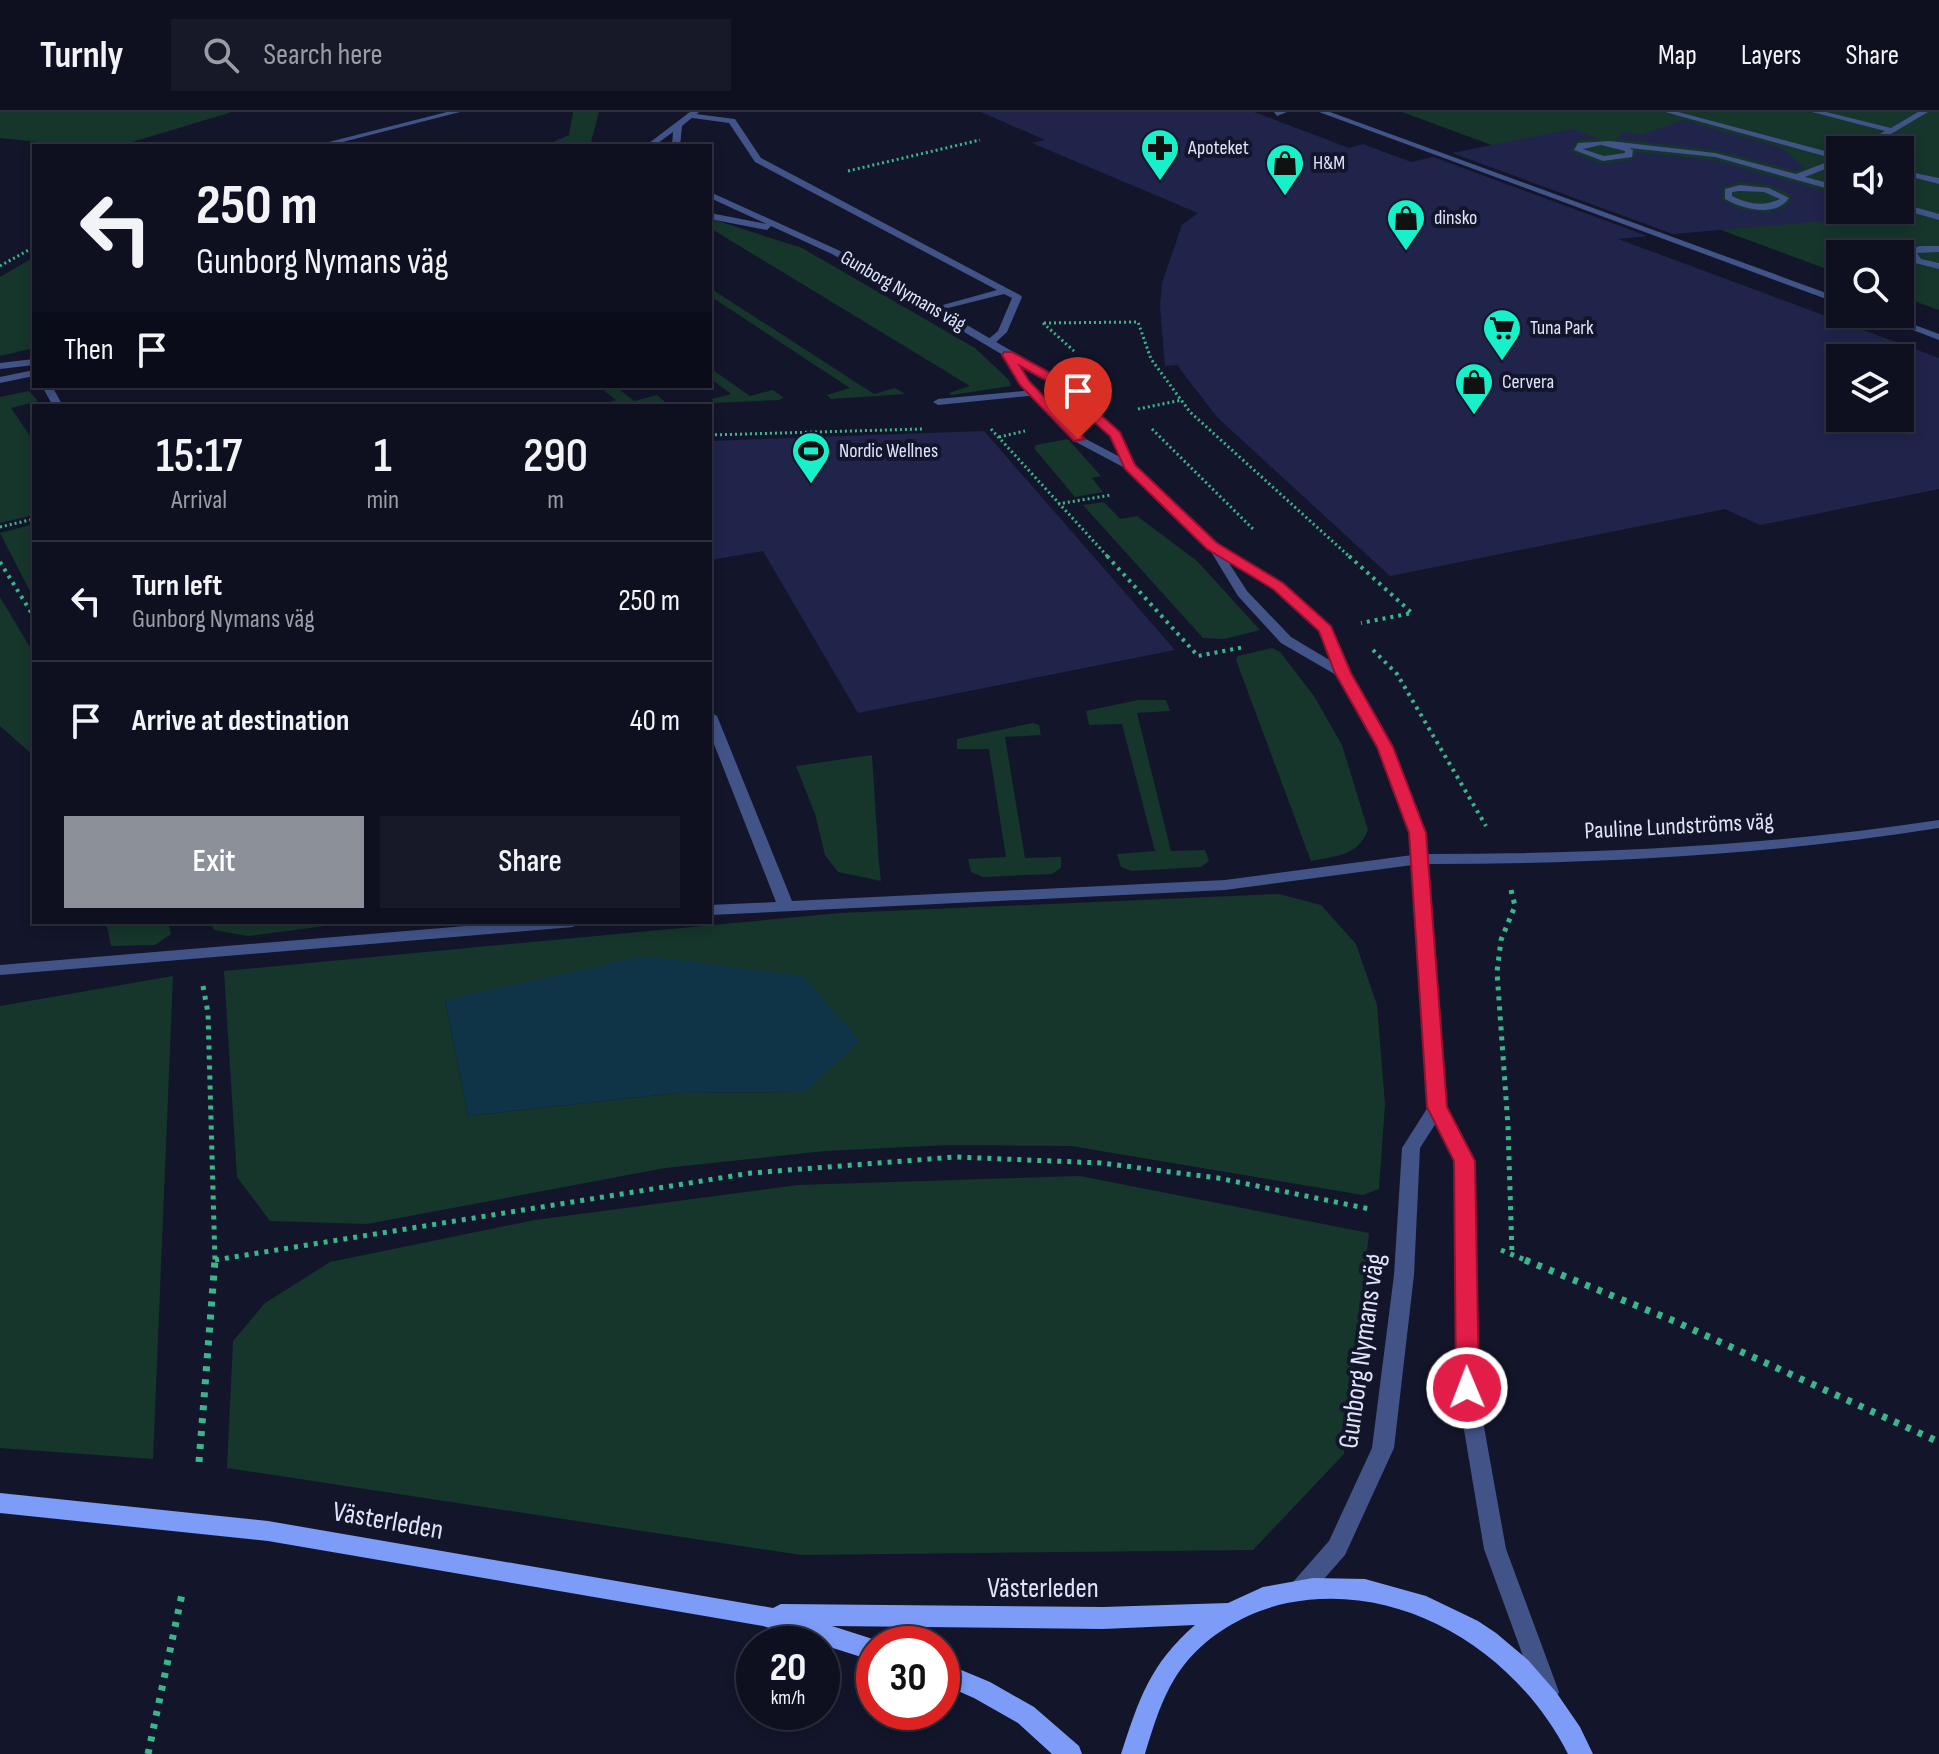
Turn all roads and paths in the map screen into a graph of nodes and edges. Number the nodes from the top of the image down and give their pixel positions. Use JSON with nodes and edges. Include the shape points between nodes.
{"nodes":[{"id":1,"x":456,"y":112,"type":"edge"},
{"id":2,"x":1323,"y":112,"type":"edge"},
{"id":3,"x":1669,"y":112,"type":"edge"},
{"id":4,"x":1816,"y":112,"type":"edge"},
{"id":5,"x":1924,"y":112,"type":"edge"},
{"id":6,"x":691,"y":114,"type":"edge"},
{"id":7,"x":678,"y":123,"type":"junction"},
{"id":8,"x":1891,"y":130,"type":"junction"},
{"id":9,"x":1881,"y":136,"type":"edge"},
{"id":10,"x":980,"y":140,"type":"dead end"},
{"id":11,"x":1610,"y":143,"type":"junction"},
{"id":12,"x":325,"y":144,"type":"edge"},
{"id":13,"x":652,"y":144,"type":"edge"},
{"id":14,"x":676,"y":144,"type":"edge"},
{"id":15,"x":1826,"y":155,"type":"edge"},
{"id":16,"x":1826,"y":165,"type":"edge"},
{"id":17,"x":1914,"y":175,"type":"edge"},
{"id":18,"x":1797,"y":177,"type":"junction"},
{"id":19,"x":1939,"y":181,"type":"edge"},
{"id":20,"x":797,"y":182,"type":"junction"},
{"id":21,"x":1826,"y":185,"type":"edge"},
{"id":22,"x":1766,"y":190,"type":"junction"},
{"id":23,"x":712,"y":196,"type":"edge"},
{"id":24,"x":1914,"y":210,"type":"edge"},
{"id":25,"x":712,"y":216,"type":"edge"},
{"id":26,"x":1939,"y":217,"type":"edge"},
{"id":27,"x":796,"y":232,"type":"junction"},
{"id":28,"x":32,"y":248,"type":"edge"},
{"id":29,"x":1939,"y":249,"type":"edge"},
{"id":30,"x":1,"y":264,"type":"edge"},
{"id":31,"x":1939,"y":266,"type":"edge"},
{"id":32,"x":1004,"y":291,"type":"junction"},
{"id":33,"x":1826,"y":296,"type":"edge"},
{"id":34,"x":935,"y":310,"type":"junction"},
{"id":35,"x":1043,"y":323,"type":"dead end"},
{"id":36,"x":1914,"y":328,"type":"edge"},
{"id":37,"x":1939,"y":337,"type":"edge"},
{"id":38,"x":990,"y":342,"type":"junction"},
{"id":39,"x":1008,"y":355,"type":"junction"},
{"id":40,"x":32,"y":362,"type":"edge"},
{"id":41,"x":0,"y":366,"type":"edge"},
{"id":42,"x":32,"y":373,"type":"edge"},
{"id":43,"x":0,"y":380,"type":"edge"},
{"id":44,"x":1034,"y":393,"type":"junction"},
{"id":45,"x":1182,"y":400,"type":"junction"},
{"id":46,"x":938,"y":402,"type":"dead end"},
{"id":47,"x":1129,"y":410,"type":"dead end"},
{"id":48,"x":990,"y":427,"type":"dead end"},
{"id":49,"x":927,"y":429,"type":"dead end"},
{"id":50,"x":1026,"y":431,"type":"dead end"},
{"id":51,"x":712,"y":435,"type":"edge"},
{"id":52,"x":998,"y":437,"type":"junction"},
{"id":53,"x":1129,"y":466,"type":"junction"},
{"id":54,"x":1117,"y":494,"type":"dead end"},
{"id":55,"x":1057,"y":504,"type":"junction"},
{"id":56,"x":32,"y":519,"type":"edge"},
{"id":57,"x":0,"y":527,"type":"edge"},
{"id":58,"x":1212,"y":546,"type":"junction"},
{"id":59,"x":0,"y":562,"type":"edge"},
{"id":60,"x":32,"y":614,"type":"edge"},
{"id":61,"x":1349,"y":625,"type":"dead end"},
{"id":62,"x":1253,"y":645,"type":"dead end"},
{"id":63,"x":1343,"y":673,"type":"junction"},
{"id":64,"x":712,"y":721,"type":"edge"},
{"id":65,"x":1939,"y":824,"type":"edge"},
{"id":66,"x":1420,"y":859,"type":"junction"},
{"id":67,"x":785,"y":904,"type":"junction"},
{"id":68,"x":712,"y":910,"type":"edge"},
{"id":69,"x":551,"y":924,"type":"edge"},
{"id":70,"x":197,"y":956,"type":"junction"},
{"id":71,"x":0,"y":970,"type":"edge"},
{"id":72,"x":1437,"y":1107,"type":"junction"},
{"id":73,"x":1338,"y":1200,"type":"dead end"},
{"id":74,"x":1512,"y":1255,"type":"dead end"},
{"id":75,"x":215,"y":1260,"type":"junction"},
{"id":76,"x":1939,"y":1442,"type":"edge"},
{"id":77,"x":199,"y":1462,"type":"dead end"},
{"id":78,"x":0,"y":1503,"type":"edge"},
{"id":79,"x":1301,"y":1589,"type":"junction"},
{"id":80,"x":182,"y":1594,"type":"dead end"},
{"id":81,"x":1227,"y":1613,"type":"junction"},
{"id":82,"x":763,"y":1615,"type":"junction"},
{"id":83,"x":856,"y":1644,"type":"edge"},
{"id":84,"x":960,"y":1681,"type":"edge"},
{"id":85,"x":1551,"y":1704,"type":"junction"},
{"id":86,"x":148,"y":1754,"type":"edge"},
{"id":87,"x":1070,"y":1754,"type":"edge"},
{"id":88,"x":1133,"y":1754,"type":"edge"},
{"id":89,"x":1581,"y":1754,"type":"edge"}],
"edges":[{"from":1,"to":12,"type":"street"},
{"from":2,"to":33,"type":"street"},
{"from":3,"to":15,"type":"street"},
{"from":4,"to":8,"type":"street"},
{"from":5,"to":8,"type":"street"},
{"from":6,"to":7,"type":"street"},
{"from":6,"to":20,"type":"street","via":[[732,121],[758,160]]},
{"from":7,"to":13,"type":"street"},
{"from":7,"to":14,"type":"street"},
{"from":8,"to":9,"type":"street"},
{"from":10,"to":20,"type":"path"},
{"from":11,"to":11,"type":"street","via":[[1581,145],[1578,150],[1603,159],[1629,155],[1629,150]]},
{"from":11,"to":18,"type":"street","via":[[1715,155]]},
{"from":16,"to":18,"type":"street"},
{"from":17,"to":19,"type":"street"},
{"from":18,"to":21,"type":"street"},
{"from":18,"to":22,"type":"street"},
{"from":20,"to":32,"type":"street"},
{"from":22,"to":22,"type":"street","via":[[1740,188],[1727,194],[1738,203],[1757,206],[1784,201]]},
{"from":23,"to":27,"type":"street","name":"Gunborg Nymans väg"},
{"from":24,"to":26,"type":"street"},
{"from":25,"to":27,"type":"street","name":"Gunborg Nymans väg"},
{"from":27,"to":34,"type":"street","name":"Gunborg Nymans väg"},
{"from":28,"to":30,"type":"path"},
{"from":29,"to":31,"type":"street","via":[[1919,249],[1911,255]]},
{"from":32,"to":34,"type":"street"},
{"from":32,"to":38,"type":"street","via":[[1017,297],[1002,332]]},
{"from":34,"to":38,"type":"street","name":"Gunborg Nymans väg"},
{"from":35,"to":45,"type":"path","via":[[1138,322],[1151,359]]},
{"from":36,"to":37,"type":"street"},
{"from":38,"to":39,"type":"street","name":"Gunborg Nymans väg"},
{"from":39,"to":44,"type":"street","name":"Gunborg Nymans väg"},
{"from":39,"to":53,"type":"street","name":"Gunborg Nymans väg","via":[[1054,380],[1116,434]]},
{"from":40,"to":41,"type":"street"},
{"from":42,"to":43,"type":"street"},
{"from":44,"to":46,"type":"street"},
{"from":44,"to":53,"type":"street","name":"Gunborg Nymans väg","via":[[1078,439]]},
{"from":45,"to":47,"type":"path"},
{"from":45,"to":61,"type":"path","via":[[1412,613]]},
{"from":48,"to":52,"type":"path"},
{"from":49,"to":51,"type":"path"},
{"from":50,"to":52,"type":"path"},
{"from":52,"to":55,"type":"path"},
{"from":53,"to":58,"type":"street","name":"Gunborg Nymans väg"},
{"from":54,"to":55,"type":"path"},
{"from":55,"to":62,"type":"path","via":[[1198,656]]},
{"from":56,"to":57,"type":"path"},
{"from":58,"to":63,"type":"street","name":"Gunborg Nymans väg","via":[[1242,593],[1286,640]]},
{"from":58,"to":63,"type":"street","name":"Gunborg Nymans väg","via":[[1278,586],[1325,629]]},
{"from":59,"to":60,"type":"path"},
{"from":63,"to":66,"type":"street","name":"Gunborg Nymans väg","via":[[1385,747],[1418,833]]},
{"from":64,"to":67,"type":"street"},
{"from":65,"to":66,"type":"street","name":"Pauline Lundströms väg","via":[[1771,845],[1515,860]]},
{"from":66,"to":67,"type":"street","name":"Pauline Lundströms väg","via":[[1225,885]]},
{"from":66,"to":72,"type":"street","name":"Gunborg Nymans väg"},
{"from":67,"to":68,"type":"street","name":"Pauline Lundströms väg"},
{"from":69,"to":70,"type":"street"},
{"from":70,"to":71,"type":"street"},
{"from":70,"to":75,"type":"path","via":[[208,1013]]},
{"from":72,"to":79,"type":"street","name":"Gunborg Nymans väg","via":[[1411,1148],[1404,1275],[1383,1448],[1337,1548]]},
{"from":72,"to":85,"type":"street","name":"Gunborg Nymans väg","via":[[1464,1161],[1467,1388],[1495,1549]]},
{"from":73,"to":75,"type":"path","via":[[1101,1163],[955,1157],[751,1173]]},
{"from":74,"to":76,"type":"path","via":[[1674,1321]]},
{"from":75,"to":77,"type":"path"},
{"from":78,"to":82,"type":"main road","name":"Västerleden","via":[[268,1531]]},
{"from":79,"to":81,"type":"main road"},
{"from":79,"to":85,"type":"main road","via":[[1368,1590],[1436,1611],[1499,1649]]},
{"from":80,"to":86,"type":"path"},
{"from":81,"to":82,"type":"main road","name":"Västerleden","via":[[1103,1618]]},
{"from":81,"to":88,"type":"main road","via":[[1173,1658],[1139,1721]]},
{"from":82,"to":83,"type":"main road","name":"Västerleden"},
{"from":84,"to":87,"type":"main road","via":[[1026,1715]]},
{"from":85,"to":89,"type":"main road"}]}
